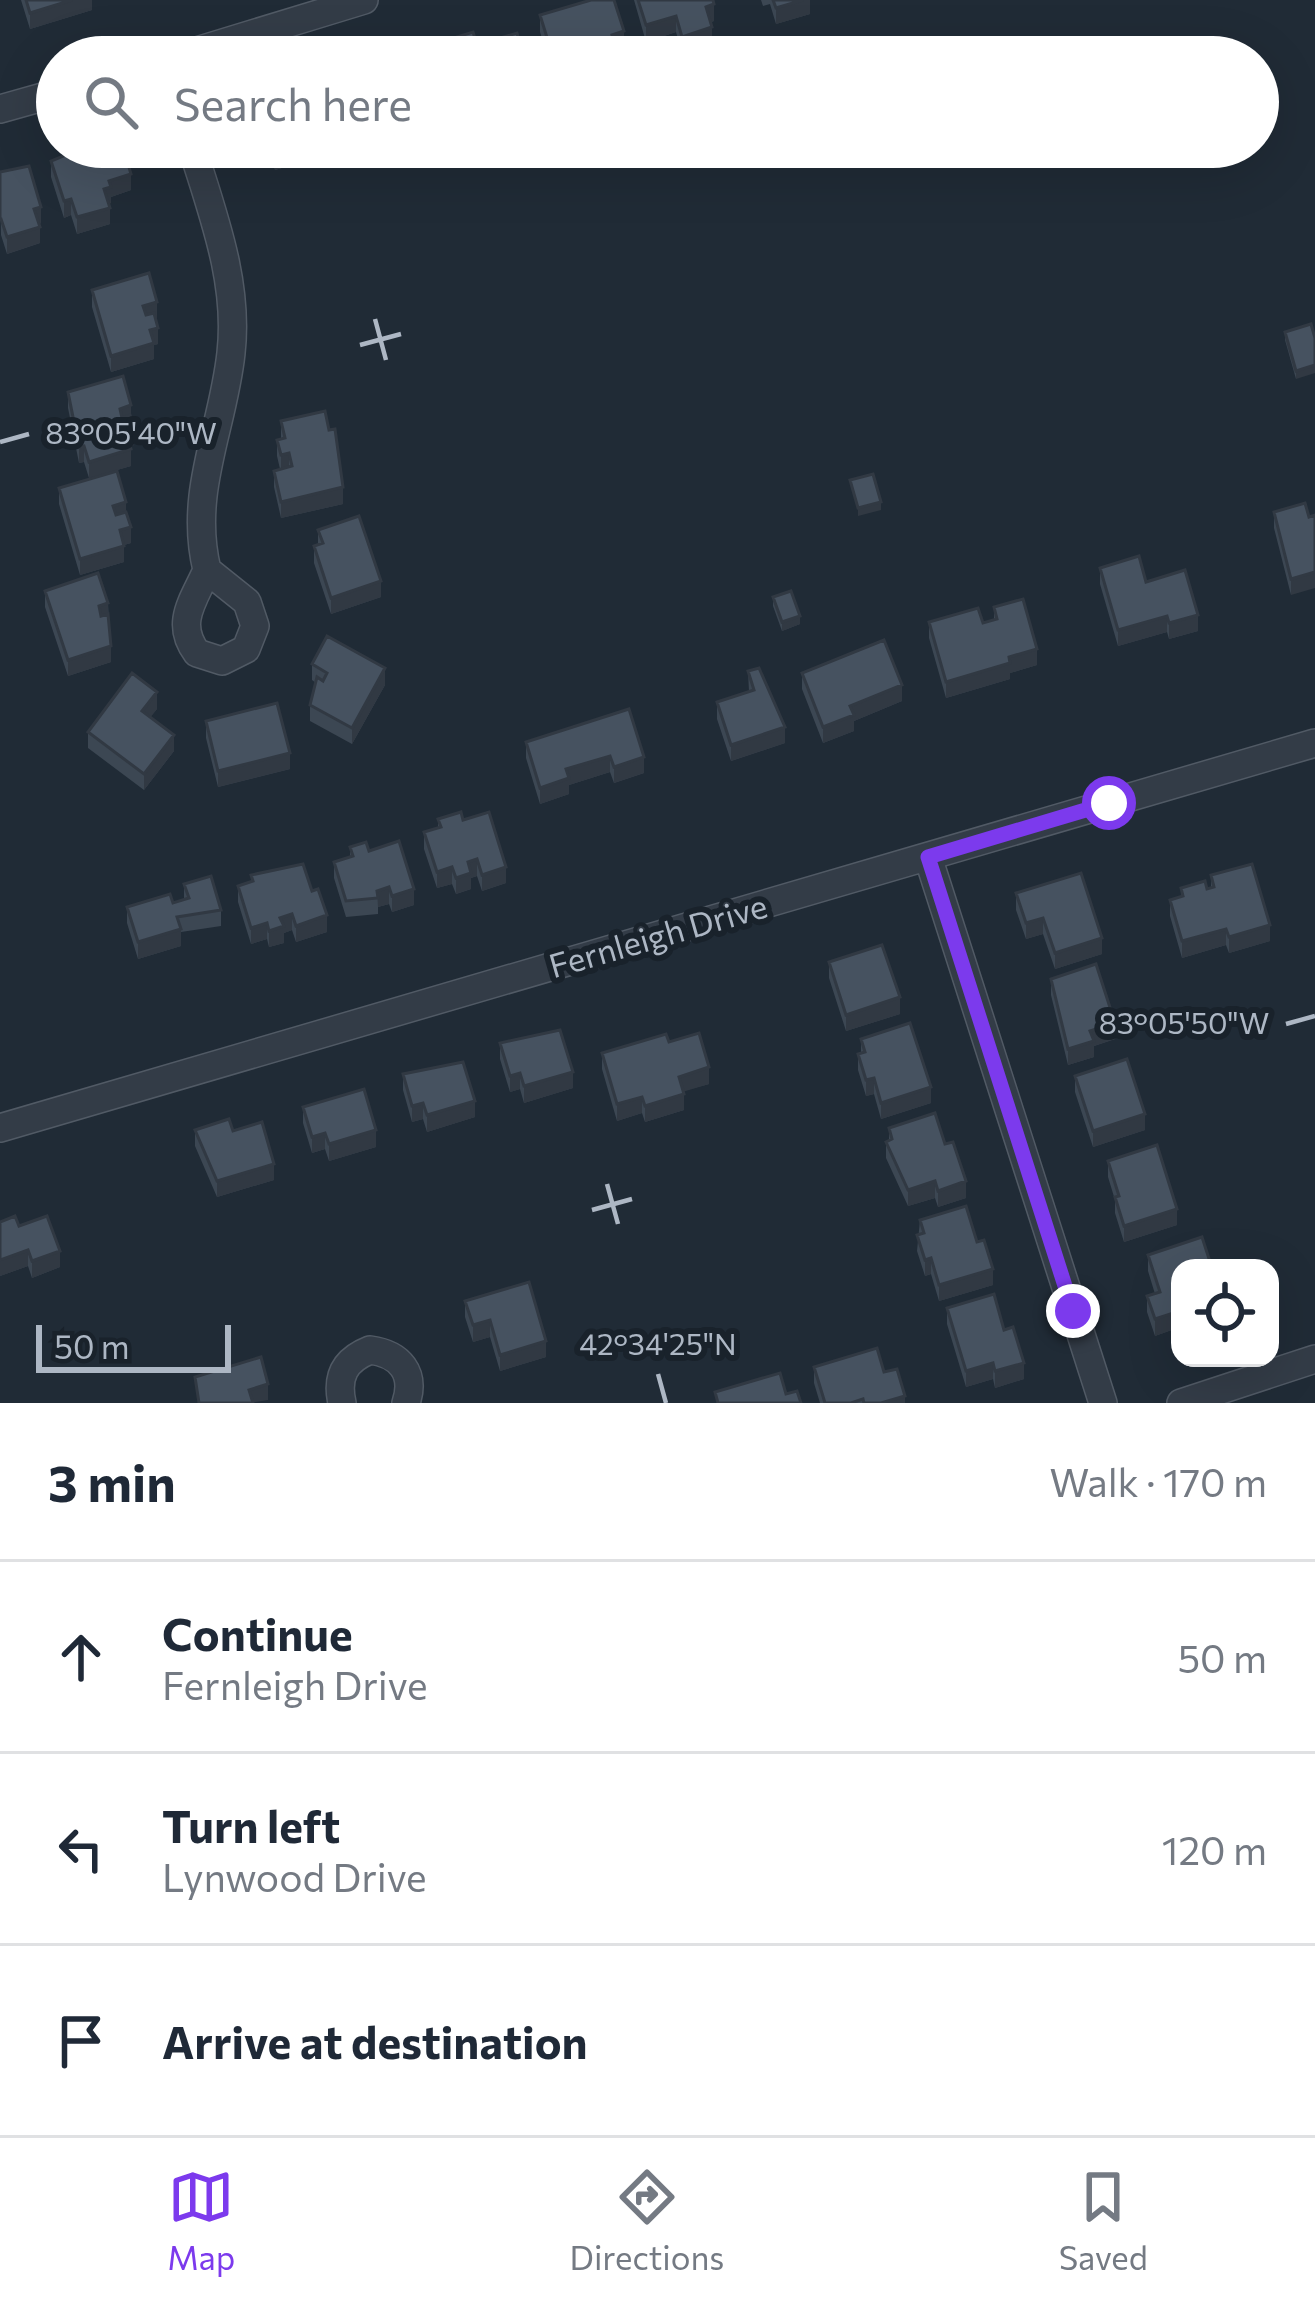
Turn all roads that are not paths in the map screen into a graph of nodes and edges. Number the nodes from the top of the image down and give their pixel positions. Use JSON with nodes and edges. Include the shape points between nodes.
{"nodes":[{"id":1,"x":364,"y":0,"type":"edge"},
{"id":2,"x":246,"y":36,"type":"edge"},
{"id":3,"x":36,"y":99,"type":"edge"},
{"id":4,"x":0,"y":110,"type":"edge"},
{"id":5,"x":198,"y":168,"type":"edge"},
{"id":6,"x":207,"y":570,"type":"dead end"},
{"id":7,"x":1315,"y":743,"type":"edge"},
{"id":8,"x":928,"y":857,"type":"junction"},
{"id":9,"x":0,"y":1128,"type":"edge"},
{"id":10,"x":1315,"y":1360,"type":"edge"},
{"id":11,"x":341,"y":1403,"type":"edge"},
{"id":12,"x":406,"y":1403,"type":"edge"},
{"id":13,"x":1103,"y":1403,"type":"edge"},
{"id":14,"x":1181,"y":1403,"type":"edge"}],
"edges":[{"from":1,"to":2,"type":"street"},
{"from":3,"to":4,"type":"street"},
{"from":5,"to":6,"type":"street","via":[[233,318],[200,508]]},
{"from":7,"to":8,"type":"street","name":"Fernleigh Drive"},
{"from":8,"to":9,"type":"street","name":"Fernleigh Drive"},
{"from":8,"to":13,"type":"street"},
{"from":10,"to":14,"type":"street"},
{"from":11,"to":12,"type":"street","via":[[347,1364],[370,1350],[405,1368]]}]}
